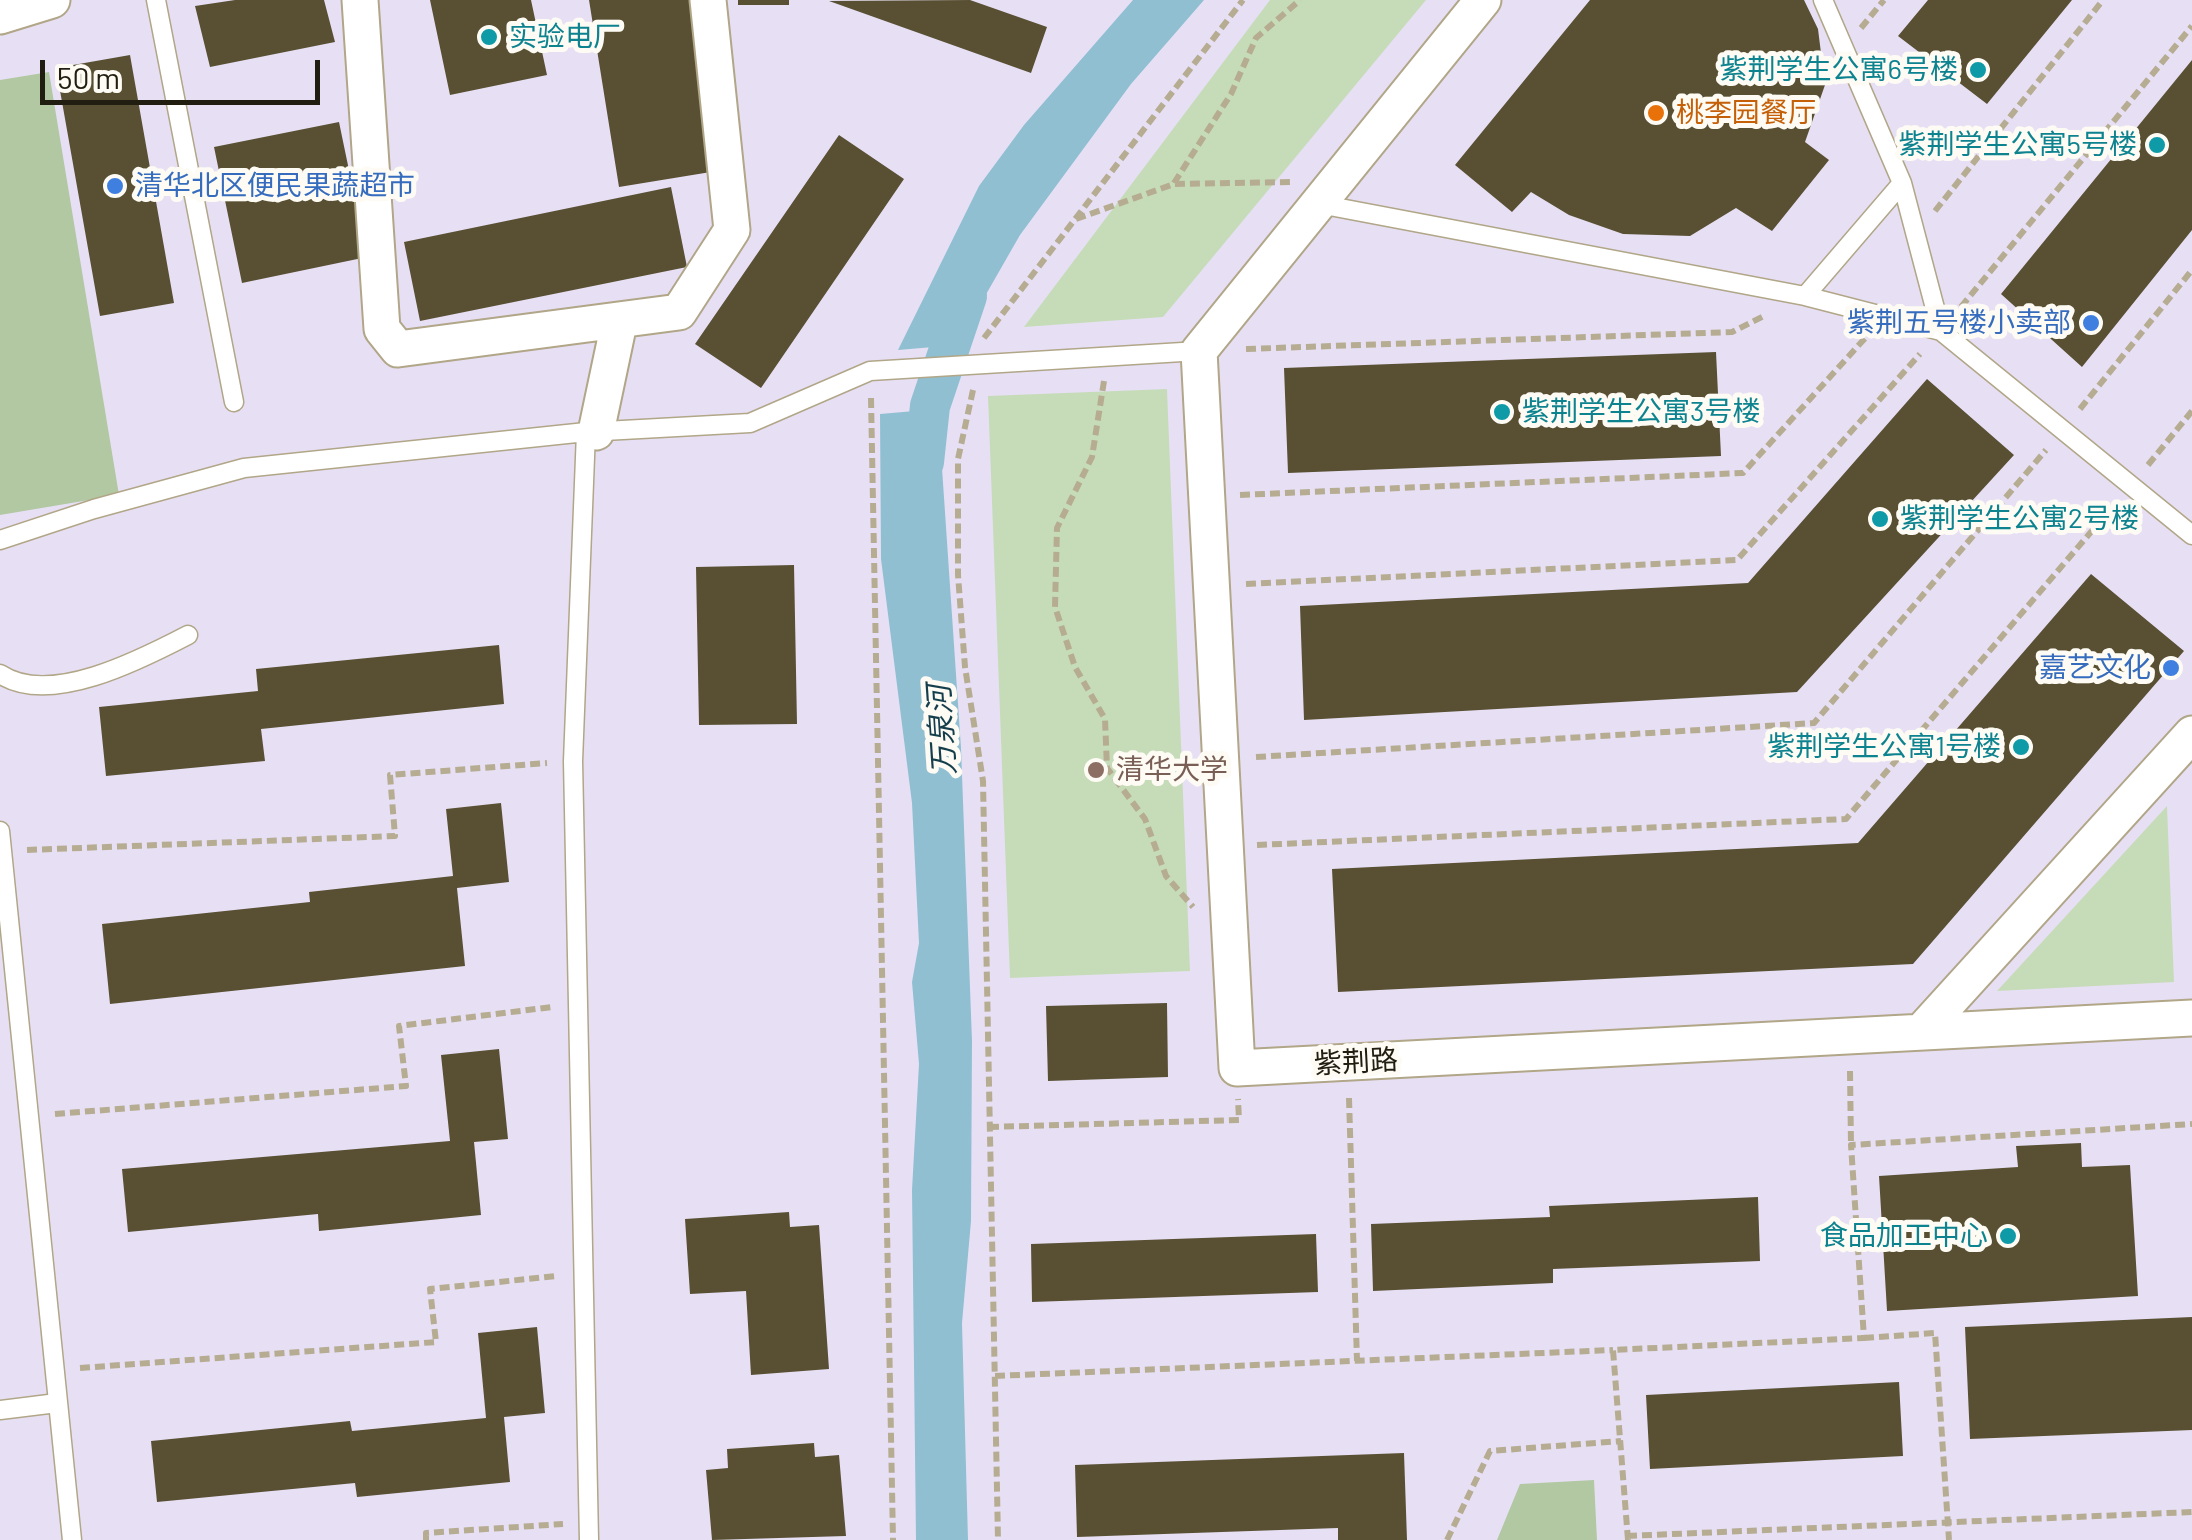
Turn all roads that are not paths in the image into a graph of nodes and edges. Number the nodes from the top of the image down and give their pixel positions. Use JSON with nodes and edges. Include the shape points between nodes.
{"nodes":[{"id":1,"x":52,"y":0,"type":"edge"},
{"id":2,"x":156,"y":0,"type":"edge"},
{"id":3,"x":360,"y":0,"type":"edge"},
{"id":4,"x":708,"y":0,"type":"edge"},
{"id":5,"x":1483,"y":0,"type":"edge"},
{"id":6,"x":1823,"y":0,"type":"edge"},
{"id":7,"x":0,"y":16,"type":"edge"},
{"id":8,"x":1902,"y":183,"type":"junction"},
{"id":9,"x":1329,"y":192,"type":"junction"},
{"id":10,"x":1804,"y":296,"type":"junction"},
{"id":11,"x":619,"y":322,"type":"junction"},
{"id":12,"x":1941,"y":331,"type":"junction"},
{"id":13,"x":1199,"y":351,"type":"junction"},
{"id":14,"x":234,"y":402,"type":"dead end"},
{"id":15,"x":591,"y":432,"type":"junction"},
{"id":16,"x":2192,"y":535,"type":"edge"},
{"id":17,"x":0,"y":540,"type":"edge"},
{"id":18,"x":188,"y":635,"type":"dead end"},
{"id":19,"x":0,"y":674,"type":"edge"},
{"id":20,"x":2192,"y":734,"type":"edge"},
{"id":21,"x":0,"y":831,"type":"edge"},
{"id":22,"x":2,"y":850,"type":"edge"},
{"id":23,"x":2192,"y":1018,"type":"edge"},
{"id":24,"x":1922,"y":1032,"type":"junction"},
{"id":25,"x":57,"y":1404,"type":"junction"},
{"id":26,"x":0,"y":1410,"type":"edge"},
{"id":27,"x":589,"y":1531,"type":"edge"},
{"id":28,"x":72,"y":1540,"type":"edge"}],
"edges":[{"from":1,"to":7,"type":"street"},
{"from":2,"to":14,"type":"lane"},
{"from":3,"to":11,"type":"street","via":[[382,329],[390,339],[398,348]]},
{"from":4,"to":11,"type":"street","via":[[732,230],[679,312]]},
{"from":5,"to":9,"type":"street"},
{"from":6,"to":8,"type":"lane"},
{"from":8,"to":10,"type":"lane"},
{"from":8,"to":12,"type":"lane"},
{"from":9,"to":10,"type":"lane"},
{"from":9,"to":13,"type":"street"},
{"from":10,"to":12,"type":"lane"},
{"from":11,"to":15,"type":"street"},
{"from":12,"to":16,"type":"lane"},
{"from":13,"to":15,"type":"lane","via":[[870,372],[750,423]]},
{"from":13,"to":24,"type":"street","name":"紫荆路","via":[[1237,1068]]},
{"from":15,"to":17,"type":"lane","via":[[244,468]]},
{"from":15,"to":27,"type":"lane","via":[[574,761]]},
{"from":18,"to":19,"type":"lane","via":[[107,672],[46,687],[17,686]]},
{"from":20,"to":24,"type":"street"},
{"from":21,"to":22,"type":"lane"},
{"from":22,"to":25,"type":"lane"},
{"from":23,"to":24,"type":"street","name":"紫荆路"},
{"from":25,"to":26,"type":"lane"},
{"from":25,"to":28,"type":"lane"}]}
